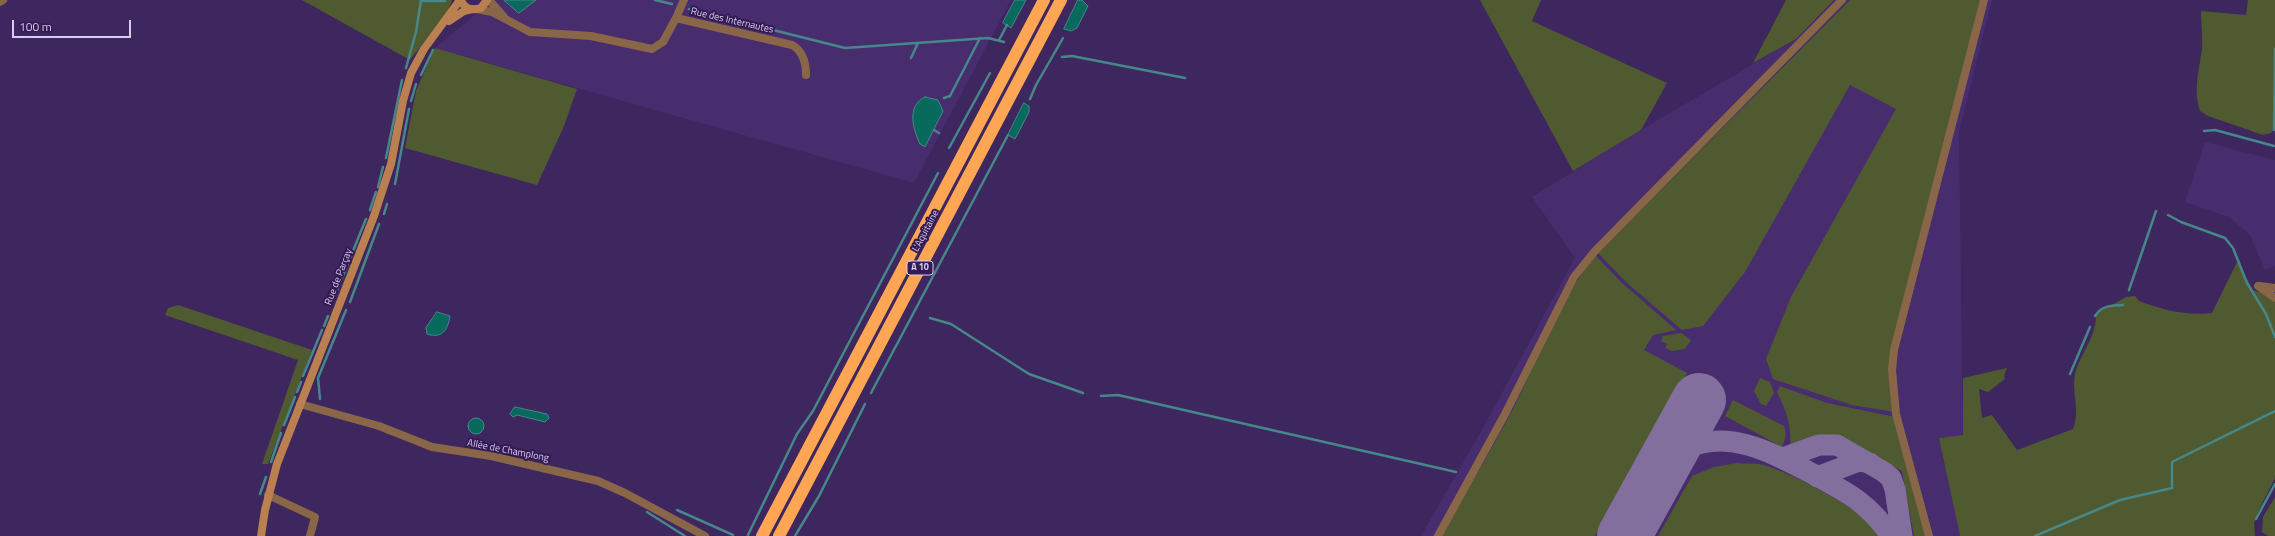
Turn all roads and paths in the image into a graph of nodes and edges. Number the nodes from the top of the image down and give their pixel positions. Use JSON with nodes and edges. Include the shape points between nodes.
{"nodes":[{"id":1,"x":3,"y":0,"type":"edge"},
{"id":2,"x":460,"y":0,"type":"edge"},
{"id":3,"x":488,"y":0,"type":"edge"},
{"id":4,"x":684,"y":0,"type":"edge"},
{"id":5,"x":1044,"y":0,"type":"edge"},
{"id":6,"x":1061,"y":0,"type":"edge"},
{"id":7,"x":1842,"y":0,"type":"edge"},
{"id":8,"x":1984,"y":0,"type":"edge"},
{"id":9,"x":0,"y":2,"type":"edge"},
{"id":10,"x":475,"y":9,"type":"junction"},
{"id":11,"x":676,"y":18,"type":"junction"},
{"id":12,"x":511,"y":23,"type":"junction"},
{"id":13,"x":440,"y":30,"type":"junction"},
{"id":14,"x":806,"y":75,"type":"dead end"},
{"id":15,"x":2275,"y":288,"type":"edge"},
{"id":16,"x":2275,"y":298,"type":"edge"},
{"id":17,"x":300,"y":404,"type":"junction"},
{"id":18,"x":268,"y":495,"type":"junction"},
{"id":19,"x":261,"y":536,"type":"edge"},
{"id":20,"x":310,"y":536,"type":"edge"},
{"id":21,"x":705,"y":536,"type":"edge"},
{"id":22,"x":762,"y":536,"type":"edge"},
{"id":23,"x":779,"y":536,"type":"edge"},
{"id":24,"x":1438,"y":536,"type":"edge"},
{"id":25,"x":1929,"y":536,"type":"edge"}],
"edges":[{"from":1,"to":9,"type":"street"},
{"from":2,"to":10,"type":"street","via":[[465,6]]},
{"from":2,"to":13,"type":"street","name":"Rue de Parçay"},
{"from":3,"to":10,"type":"street","name":"Rue de Parçay"},
{"from":3,"to":12,"type":"street","name":"Rue des Internautes"},
{"from":4,"to":11,"type":"street"},
{"from":5,"to":22,"type":"highway","name":"L'Aquitaine","number":"A 10"},
{"from":6,"to":23,"type":"highway","name":"L'Aquitaine","number":"A 10"},
{"from":7,"to":24,"type":"street","via":[[1595,251],[1574,277],[1504,416]]},
{"from":8,"to":25,"type":"street","via":[[1892,370],[1896,414],[1921,498]]},
{"from":10,"to":12,"type":"street","name":"Rue des Internautes","via":[[492,12]]},
{"from":10,"to":13,"type":"street","name":"Rue de Parçay","via":[[459,14]]},
{"from":11,"to":12,"type":"street","name":"Rue des Internautes","via":[[664,42],[652,49],[591,36],[530,32]]},
{"from":11,"to":14,"type":"street","name":"Rue des Internautes","via":[[792,45],[802,55]]},
{"from":13,"to":17,"type":"street","name":"Rue de Parçay","via":[[424,49],[411,73],[402,101],[391,164],[374,216]]},
{"from":15,"to":16,"type":"street","via":[[2258,286]]},
{"from":17,"to":18,"type":"street","name":"Rue de Parçay"},
{"from":17,"to":21,"type":"street","name":"Allée de Champlong","via":[[379,426],[432,447],[491,456],[598,481]]},
{"from":18,"to":19,"type":"street","name":"Rue de Parçay"},
{"from":18,"to":20,"type":"street","via":[[315,517]]}]}
